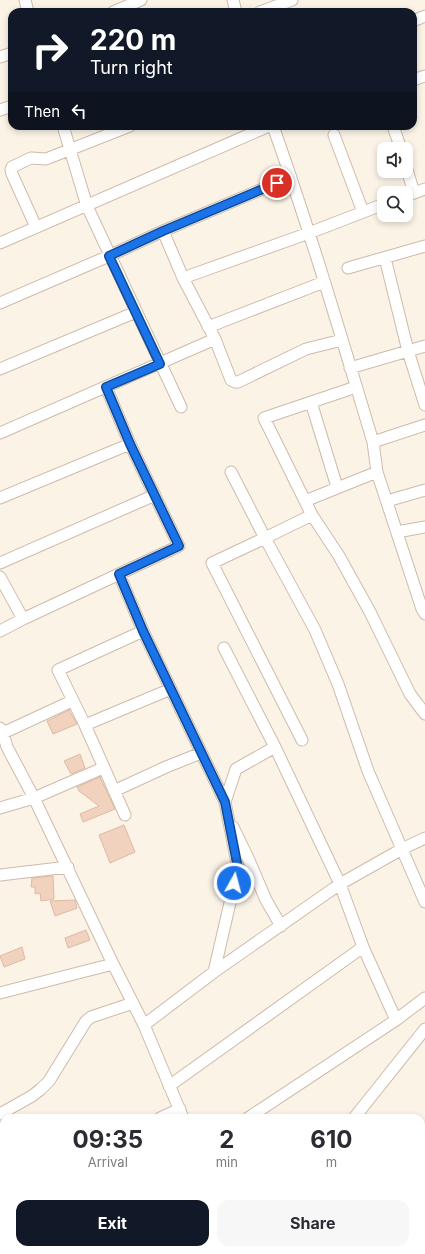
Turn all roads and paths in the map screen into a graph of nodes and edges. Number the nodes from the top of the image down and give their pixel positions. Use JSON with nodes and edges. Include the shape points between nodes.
{"nodes":[{"id":1,"x":141,"y":0,"type":"edge"},
{"id":2,"x":292,"y":0,"type":"edge"},
{"id":3,"x":122,"y":8,"type":"edge"},
{"id":4,"x":271,"y":8,"type":"edge"},
{"id":5,"x":64,"y":130,"type":"edge"},
{"id":6,"x":120,"y":130,"type":"edge"},
{"id":7,"x":259,"y":130,"type":"edge"},
{"id":8,"x":274,"y":130,"type":"edge"},
{"id":9,"x":395,"y":130,"type":"edge"},
{"id":10,"x":334,"y":135,"type":"dead end"},
{"id":11,"x":399,"y":142,"type":"edge"},
{"id":12,"x":70,"y":149,"type":"junction"},
{"id":13,"x":291,"y":177,"type":"junction"},
{"id":14,"x":410,"y":178,"type":"edge"},
{"id":15,"x":415,"y":193,"type":"edge"},
{"id":16,"x":86,"y":206,"type":"junction"},
{"id":17,"x":377,"y":207,"type":"edge"},
{"id":18,"x":363,"y":212,"type":"junction"},
{"id":19,"x":36,"y":227,"type":"junction"},
{"id":20,"x":163,"y":231,"type":"junction"},
{"id":21,"x":309,"y":232,"type":"junction"},
{"id":22,"x":0,"y":243,"type":"edge"},
{"id":23,"x":425,"y":246,"type":"edge"},
{"id":24,"x":109,"y":256,"type":"junction"},
{"id":25,"x":386,"y":258,"type":"junction"},
{"id":26,"x":348,"y":268,"type":"dead end"},
{"id":27,"x":184,"y":278,"type":"junction"},
{"id":28,"x":324,"y":282,"type":"junction"},
{"id":29,"x":0,"y":303,"type":"edge"},
{"id":30,"x":136,"y":312,"type":"junction"},
{"id":31,"x":208,"y":327,"type":"junction"},
{"id":32,"x":214,"y":340,"type":"junction"},
{"id":33,"x":342,"y":340,"type":"junction"},
{"id":34,"x":425,"y":346,"type":"edge"},
{"id":35,"x":408,"y":351,"type":"junction"},
{"id":36,"x":160,"y":364,"type":"junction"},
{"id":37,"x":350,"y":368,"type":"junction"},
{"id":38,"x":0,"y":369,"type":"edge"},
{"id":39,"x":106,"y":387,"type":"junction"},
{"id":40,"x":356,"y":387,"type":"junction"},
{"id":41,"x":311,"y":402,"type":"junction"},
{"id":42,"x":425,"y":405,"type":"edge"},
{"id":43,"x":181,"y":408,"type":"dead end"},
{"id":44,"x":425,"y":425,"type":"edge"},
{"id":45,"x":0,"y":433,"type":"edge"},
{"id":46,"x":373,"y":442,"type":"junction"},
{"id":47,"x":130,"y":444,"type":"junction"},
{"id":48,"x":231,"y":472,"type":"dead end"},
{"id":49,"x":377,"y":472,"type":"junction"},
{"id":50,"x":337,"y":487,"type":"junction"},
{"id":51,"x":425,"y":490,"type":"edge"},
{"id":52,"x":155,"y":496,"type":"junction"},
{"id":53,"x":0,"y":498,"type":"edge"},
{"id":54,"x":305,"y":501,"type":"junction"},
{"id":55,"x":387,"y":502,"type":"junction"},
{"id":56,"x":312,"y":515,"type":"junction"},
{"id":57,"x":425,"y":527,"type":"edge"},
{"id":58,"x":397,"y":532,"type":"junction"},
{"id":59,"x":265,"y":538,"type":"junction"},
{"id":60,"x":0,"y":563,"type":"edge"},
{"id":61,"x":119,"y":574,"type":"junction"},
{"id":62,"x":0,"y":577,"type":"edge"},
{"id":63,"x":424,"y":610,"type":"edge"},
{"id":64,"x":23,"y":619,"type":"junction"},
{"id":65,"x":0,"y":631,"type":"edge"},
{"id":66,"x":143,"y":631,"type":"junction"},
{"id":67,"x":224,"y":648,"type":"dead end"},
{"id":68,"x":171,"y":689,"type":"junction"},
{"id":69,"x":72,"y":702,"type":"junction"},
{"id":70,"x":425,"y":714,"type":"edge"},
{"id":71,"x":85,"y":725,"type":"junction"},
{"id":72,"x":1,"y":731,"type":"edge"},
{"id":73,"x":302,"y":740,"type":"dead end"},
{"id":74,"x":274,"y":747,"type":"junction"},
{"id":75,"x":3,"y":748,"type":"edge"},
{"id":76,"x":201,"y":753,"type":"junction"},
{"id":77,"x":103,"y":768,"type":"junction"},
{"id":78,"x":114,"y":792,"type":"junction"},
{"id":79,"x":34,"y":798,"type":"junction"},
{"id":80,"x":225,"y":802,"type":"junction"},
{"id":81,"x":0,"y":808,"type":"edge"},
{"id":82,"x":125,"y":815,"type":"dead end"},
{"id":83,"x":228,"y":817,"type":"junction"},
{"id":84,"x":425,"y":838,"type":"edge"},
{"id":85,"x":402,"y":849,"type":"junction"},
{"id":86,"x":68,"y":868,"type":"junction"},
{"id":87,"x":0,"y":875,"type":"edge"},
{"id":88,"x":340,"y":884,"type":"junction"},
{"id":89,"x":425,"y":902,"type":"edge"},
{"id":90,"x":280,"y":926,"type":"junction"},
{"id":91,"x":363,"y":947,"type":"junction"},
{"id":92,"x":113,"y":964,"type":"junction"},
{"id":93,"x":214,"y":972,"type":"junction"},
{"id":94,"x":0,"y":993,"type":"edge"},
{"id":95,"x":425,"y":998,"type":"edge"},
{"id":96,"x":133,"y":1003,"type":"junction"},
{"id":97,"x":396,"y":1020,"type":"junction"},
{"id":98,"x":144,"y":1025,"type":"junction"},
{"id":99,"x":425,"y":1029,"type":"edge"},
{"id":100,"x":169,"y":1086,"type":"junction"},
{"id":101,"x":0,"y":1114,"type":"edge"},
{"id":102,"x":181,"y":1114,"type":"edge"},
{"id":103,"x":256,"y":1114,"type":"edge"},
{"id":104,"x":357,"y":1114,"type":"edge"}],
"edges":[{"from":1,"to":3,"type":"street"},
{"from":2,"to":4,"type":"street"},
{"from":5,"to":12,"type":"street"},
{"from":6,"to":12,"type":"street"},
{"from":7,"to":16,"type":"street"},
{"from":8,"to":13,"type":"street"},
{"from":9,"to":11,"type":"street"},
{"from":10,"to":18,"type":"street"},
{"from":12,"to":16,"type":"street"},
{"from":12,"to":19,"type":"street","via":[[46,159],[31,158],[15,165],[11,170]]},
{"from":13,"to":20,"type":"street"},
{"from":13,"to":21,"type":"street"},
{"from":14,"to":15,"type":"street"},
{"from":16,"to":19,"type":"street"},
{"from":16,"to":24,"type":"street"},
{"from":17,"to":18,"type":"street"},
{"from":18,"to":21,"type":"street"},
{"from":19,"to":22,"type":"street"},
{"from":20,"to":24,"type":"street"},
{"from":20,"to":27,"type":"street"},
{"from":21,"to":27,"type":"street"},
{"from":21,"to":28,"type":"street"},
{"from":23,"to":25,"type":"street"},
{"from":24,"to":29,"type":"street"},
{"from":24,"to":30,"type":"street"},
{"from":25,"to":26,"type":"street"},
{"from":25,"to":35,"type":"street"},
{"from":27,"to":31,"type":"street"},
{"from":28,"to":31,"type":"street"},
{"from":28,"to":33,"type":"street"},
{"from":30,"to":36,"type":"street"},
{"from":30,"to":38,"type":"street"},
{"from":31,"to":32,"type":"street"},
{"from":32,"to":33,"type":"street","via":[[230,380],[238,382],[306,349]]},
{"from":32,"to":36,"type":"street"},
{"from":33,"to":37,"type":"street"},
{"from":34,"to":35,"type":"street"},
{"from":35,"to":37,"type":"street"},
{"from":35,"to":42,"type":"street"},
{"from":36,"to":39,"type":"street"},
{"from":36,"to":43,"type":"street"},
{"from":37,"to":40,"type":"street"},
{"from":39,"to":45,"type":"street"},
{"from":39,"to":47,"type":"street"},
{"from":40,"to":41,"type":"street"},
{"from":40,"to":46,"type":"street"},
{"from":41,"to":50,"type":"street"},
{"from":41,"to":54,"type":"street","via":[[264,418]]},
{"from":44,"to":46,"type":"street"},
{"from":46,"to":49,"type":"street"},
{"from":47,"to":52,"type":"street"},
{"from":47,"to":53,"type":"street"},
{"from":48,"to":59,"type":"street"},
{"from":49,"to":50,"type":"street"},
{"from":49,"to":55,"type":"street"},
{"from":50,"to":54,"type":"street"},
{"from":51,"to":55,"type":"street"},
{"from":52,"to":60,"type":"street"},
{"from":52,"to":61,"type":"street","via":[[179,546]]},
{"from":54,"to":56,"type":"street"},
{"from":55,"to":58,"type":"street"},
{"from":56,"to":59,"type":"street"},
{"from":56,"to":70,"type":"street","via":[[339,556],[410,694]]},
{"from":57,"to":58,"type":"street"},
{"from":58,"to":63,"type":"street"},
{"from":59,"to":73,"type":"street","via":[[212,563]]},
{"from":59,"to":85,"type":"street","via":[[315,630],[338,684],[368,771]]},
{"from":61,"to":64,"type":"street"},
{"from":61,"to":66,"type":"street"},
{"from":62,"to":64,"type":"street"},
{"from":64,"to":65,"type":"street"},
{"from":66,"to":68,"type":"street"},
{"from":66,"to":69,"type":"street","via":[[58,670]]},
{"from":67,"to":74,"type":"street"},
{"from":68,"to":71,"type":"street"},
{"from":68,"to":76,"type":"street"},
{"from":69,"to":71,"type":"street"},
{"from":69,"to":72,"type":"street"},
{"from":71,"to":77,"type":"street"},
{"from":72,"to":75,"type":"street"},
{"from":74,"to":80,"type":"street","via":[[236,769]]},
{"from":74,"to":88,"type":"street"},
{"from":75,"to":79,"type":"street"},
{"from":76,"to":78,"type":"street"},
{"from":76,"to":80,"type":"street"},
{"from":77,"to":78,"type":"street"},
{"from":77,"to":79,"type":"street"},
{"from":78,"to":82,"type":"street"},
{"from":79,"to":81,"type":"street"},
{"from":79,"to":86,"type":"street"},
{"from":80,"to":83,"type":"street"},
{"from":83,"to":90,"type":"street"},
{"from":83,"to":93,"type":"street","via":[[238,868]]},
{"from":84,"to":85,"type":"street"},
{"from":85,"to":88,"type":"street"},
{"from":85,"to":89,"type":"street"},
{"from":86,"to":87,"type":"street"},
{"from":86,"to":92,"type":"street"},
{"from":88,"to":90,"type":"street"},
{"from":88,"to":91,"type":"street"},
{"from":90,"to":93,"type":"street"},
{"from":91,"to":97,"type":"street"},
{"from":91,"to":100,"type":"street"},
{"from":92,"to":94,"type":"street"},
{"from":92,"to":96,"type":"street"},
{"from":93,"to":98,"type":"street"},
{"from":95,"to":97,"type":"street"},
{"from":96,"to":98,"type":"street"},
{"from":96,"to":101,"type":"street","via":[[86,1021],[49,1081],[41,1089]]},
{"from":97,"to":103,"type":"street"},
{"from":98,"to":100,"type":"street"},
{"from":99,"to":104,"type":"street"},
{"from":100,"to":102,"type":"street"}]}
